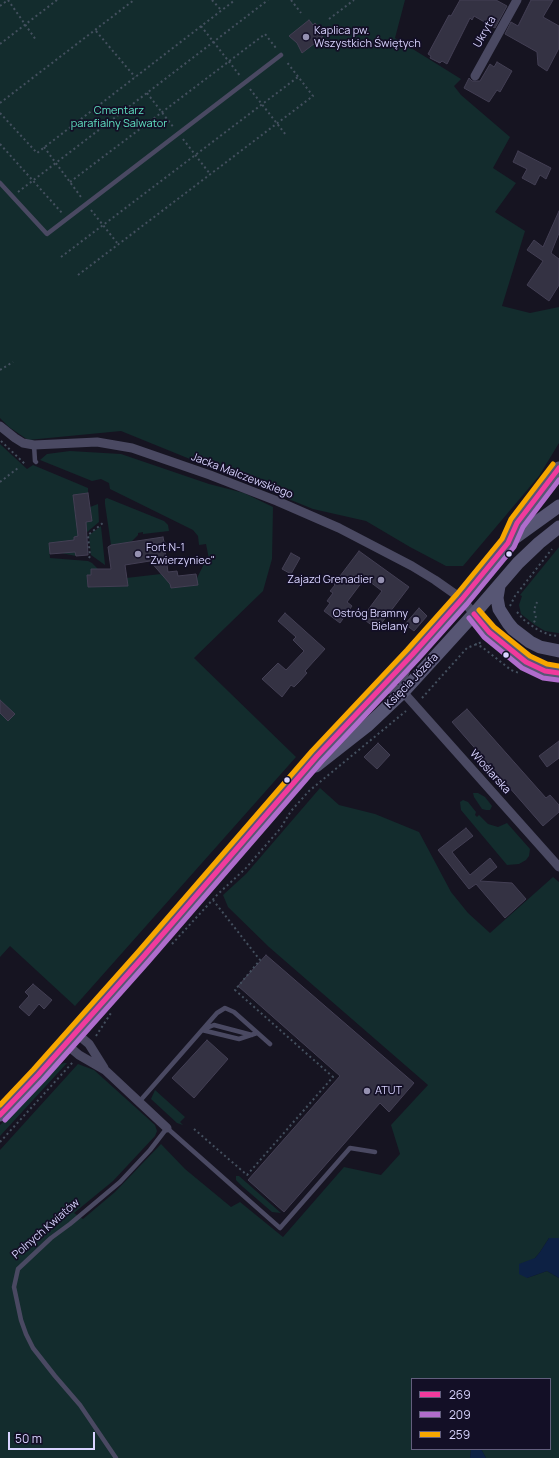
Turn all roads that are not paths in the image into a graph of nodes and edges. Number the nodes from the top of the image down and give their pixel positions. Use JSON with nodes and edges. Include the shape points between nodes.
{"nodes":[{"id":1,"x":517,"y":0,"type":"edge"},
{"id":2,"x":281,"y":55,"type":"road end"},
{"id":3,"x":475,"y":76,"type":"dead end"},
{"id":4,"x":0,"y":183,"type":"edge"},
{"id":5,"x":0,"y":426,"type":"edge"},
{"id":6,"x":34,"y":445,"type":"junction"},
{"id":7,"x":36,"y":462,"type":"dead end"},
{"id":8,"x":559,"y":468,"type":"edge"},
{"id":9,"x":559,"y":506,"type":"edge"},
{"id":10,"x":559,"y":527,"type":"edge"},
{"id":11,"x":508,"y":543,"type":"junction"},
{"id":12,"x":499,"y":586,"type":"junction"},
{"id":13,"x":462,"y":599,"type":"junction"},
{"id":14,"x":474,"y":614,"type":"junction"},
{"id":15,"x":559,"y":651,"type":"edge"},
{"id":16,"x":412,"y":655,"type":"junction"},
{"id":17,"x":559,"y":672,"type":"edge"},
{"id":18,"x":375,"y":692,"type":"junction"},
{"id":19,"x":403,"y":692,"type":"junction"},
{"id":20,"x":288,"y":789,"type":"junction"},
{"id":21,"x":559,"y":868,"type":"edge"},
{"id":22,"x":202,"y":1030,"type":"junction"},
{"id":23,"x":76,"y":1033,"type":"junction"},
{"id":24,"x":255,"y":1034,"type":"junction"},
{"id":25,"x":66,"y":1044,"type":"junction"},
{"id":26,"x":270,"y":1044,"type":"dead end"},
{"id":27,"x":105,"y":1070,"type":"junction"},
{"id":28,"x":139,"y":1102,"type":"junction"},
{"id":29,"x":0,"y":1115,"type":"edge"},
{"id":30,"x":167,"y":1128,"type":"junction"},
{"id":31,"x":375,"y":1152,"type":"dead end"},
{"id":32,"x":116,"y":1458,"type":"edge"}],
"edges":[{"from":1,"to":3,"type":"street","name":"Ukryta"},
{"from":2,"to":4,"type":"lane","via":[[47,234]]},
{"from":5,"to":6,"type":"street","name":"Jacka Malczewskiego","via":[[23,443]]},
{"from":6,"to":7,"type":"lane"},
{"from":6,"to":13,"type":"street","name":"Jacka Malczewskiego","via":[[97,442],[132,448],[210,475],[277,501],[367,542],[435,580]]},
{"from":8,"to":11,"type":"main road","name":"Księcia Józefa","via":[[517,523]]},
{"from":9,"to":11,"type":"main road"},
{"from":10,"to":12,"type":"main road","name":"Księcia Józefa","via":[[539,542]]},
{"from":11,"to":13,"type":"main road","name":"Księcia Józefa"},
{"from":12,"to":14,"type":"main road","name":"Księcia Józefa"},
{"from":12,"to":15,"type":"main road","via":[[497,598],[502,615],[513,629],[540,647]]},
{"from":13,"to":14,"type":"street"},
{"from":13,"to":16,"type":"main road","name":"Księcia Józefa"},
{"from":14,"to":17,"type":"main road","via":[[489,632],[526,662],[545,671]]},
{"from":14,"to":19,"type":"main road","name":"Księcia Józefa"},
{"from":16,"to":18,"type":"main road","name":"Księcia Józefa"},
{"from":16,"to":19,"type":"street","via":[[403,677]]},
{"from":18,"to":19,"type":"street","via":[[397,689]]},
{"from":18,"to":20,"type":"main road","name":"Księcia Józefa"},
{"from":19,"to":20,"type":"main road","name":"Księcia Józefa","via":[[367,726]]},
{"from":19,"to":21,"type":"street","name":"Wioślarska"},
{"from":20,"to":23,"type":"main road","name":"Księcia Józefa"},
{"from":22,"to":24,"type":"lane","via":[[239,1039]]},
{"from":22,"to":24,"type":"lane","via":[[214,1025]]},
{"from":22,"to":24,"type":"lane","via":[[225,1008],[234,1012]]},
{"from":22,"to":28,"type":"lane"},
{"from":23,"to":25,"type":"main road","name":"Księcia Józefa"},
{"from":23,"to":27,"type":"street","via":[[89,1044]]},
{"from":24,"to":26,"type":"lane"},
{"from":25,"to":27,"type":"street"},
{"from":25,"to":29,"type":"main road","name":"Księcia Józefa"},
{"from":27,"to":28,"type":"street"},
{"from":28,"to":30,"type":"street"},
{"from":30,"to":31,"type":"lane","via":[[280,1228],[350,1148]]},
{"from":30,"to":32,"type":"lane","name":"Polnych Kwiatów","via":[[120,1182],[51,1238],[18,1269],[14,1287],[21,1320],[34,1348],[80,1405]]}]}
